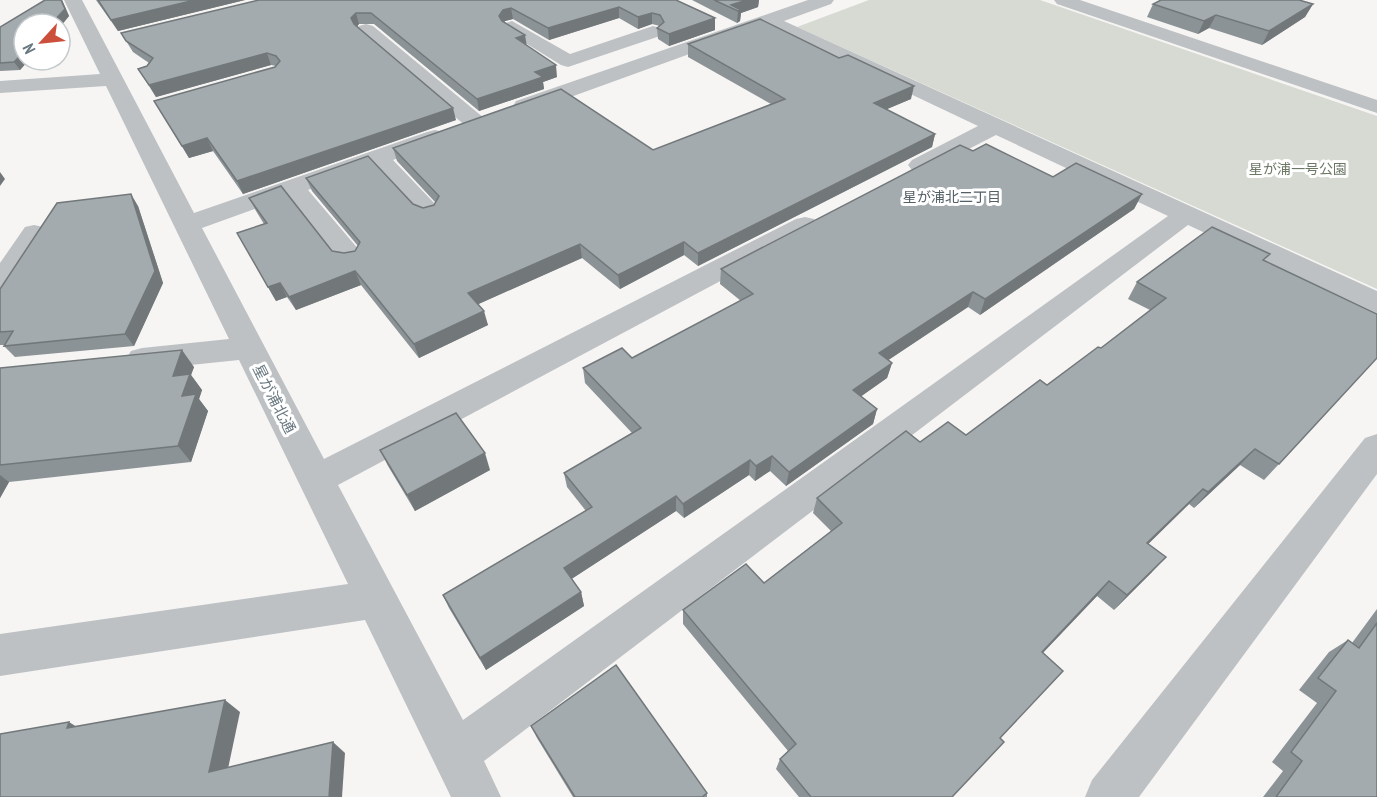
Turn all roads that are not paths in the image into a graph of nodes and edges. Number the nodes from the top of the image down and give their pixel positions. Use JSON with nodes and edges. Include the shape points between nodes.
{"nodes":[{"id":1,"x":73,"y":0,"type":"edge"},
{"id":2,"x":825,"y":0,"type":"edge"},
{"id":3,"x":1064,"y":0,"type":"edge"},
{"id":4,"x":1133,"y":4,"type":"dead end"},
{"id":5,"x":1108,"y":15,"type":"junction"},
{"id":6,"x":768,"y":20,"type":"junction"},
{"id":7,"x":715,"y":21,"type":"edge"},
{"id":8,"x":512,"y":27,"type":"edge"},
{"id":9,"x":366,"y":30,"type":"edge"},
{"id":10,"x":736,"y":31,"type":"junction"},
{"id":11,"x":653,"y":32,"type":"edge"},
{"id":12,"x":597,"y":51,"type":"junction"},
{"id":13,"x":628,"y":69,"type":"junction"},
{"id":14,"x":112,"y":79,"type":"junction"},
{"id":15,"x":0,"y":87,"type":"edge"},
{"id":16,"x":1377,"y":107,"type":"edge"},
{"id":17,"x":476,"y":123,"type":"junction"},
{"id":18,"x":996,"y":126,"type":"junction"},
{"id":19,"x":377,"y":157,"type":"junction"},
{"id":20,"x":900,"y":176,"type":"edge"},
{"id":21,"x":293,"y":187,"type":"junction"},
{"id":22,"x":428,"y":211,"type":"edge"},
{"id":23,"x":826,"y":214,"type":"edge"},
{"id":24,"x":1187,"y":214,"type":"junction"},
{"id":25,"x":185,"y":225,"type":"junction"},
{"id":26,"x":34,"y":234,"type":"edge"},
{"id":27,"x":351,"y":257,"type":"edge"},
{"id":28,"x":0,"y":284,"type":"edge"},
{"id":29,"x":1377,"y":303,"type":"edge"},
{"id":30,"x":248,"y":348,"type":"junction"},
{"id":31,"x":118,"y":361,"type":"edge"},
{"id":32,"x":1377,"y":448,"type":"edge"},
{"id":33,"x":316,"y":480,"type":"junction"},
{"id":34,"x":377,"y":599,"type":"junction"},
{"id":35,"x":0,"y":655,"type":"edge"},
{"id":36,"x":456,"y":753,"type":"junction"},
{"id":37,"x":477,"y":797,"type":"edge"},
{"id":38,"x":1109,"y":797,"type":"edge"}],
"edges":[{"from":1,"to":14,"type":"street","name":"星が浦北通","via":[[107,41]]},
{"from":2,"to":6,"type":"street"},
{"from":3,"to":5,"type":"street"},
{"from":4,"to":5,"type":"street"},
{"from":5,"to":16,"type":"street"},
{"from":6,"to":10,"type":"street"},
{"from":6,"to":18,"type":"street"},
{"from":7,"to":10,"type":"street"},
{"from":8,"to":12,"type":"street","via":[[568,61]]},
{"from":9,"to":17,"type":"street"},
{"from":10,"to":13,"type":"street"},
{"from":11,"to":12,"type":"street"},
{"from":12,"to":13,"type":"street"},
{"from":13,"to":17,"type":"street"},
{"from":14,"to":15,"type":"street"},
{"from":14,"to":25,"type":"street","name":"星が浦北通","via":[[140,110]]},
{"from":17,"to":19,"type":"street"},
{"from":18,"to":20,"type":"street"},
{"from":18,"to":24,"type":"street"},
{"from":19,"to":21,"type":"street"},
{"from":19,"to":22,"type":"street"},
{"from":21,"to":25,"type":"street"},
{"from":21,"to":27,"type":"street"},
{"from":23,"to":33,"type":"street"},
{"from":24,"to":29,"type":"street"},
{"from":24,"to":36,"type":"street"},
{"from":25,"to":30,"type":"street","name":"星が浦北通"},
{"from":26,"to":28,"type":"street"},
{"from":30,"to":31,"type":"street"},
{"from":30,"to":33,"type":"street","name":"星が浦北通"},
{"from":32,"to":38,"type":"street"},
{"from":33,"to":34,"type":"street","name":"星が浦北通"},
{"from":34,"to":35,"type":"street"},
{"from":34,"to":36,"type":"street","name":"星が浦北通"},
{"from":36,"to":37,"type":"street","name":"星が浦北通"}]}
